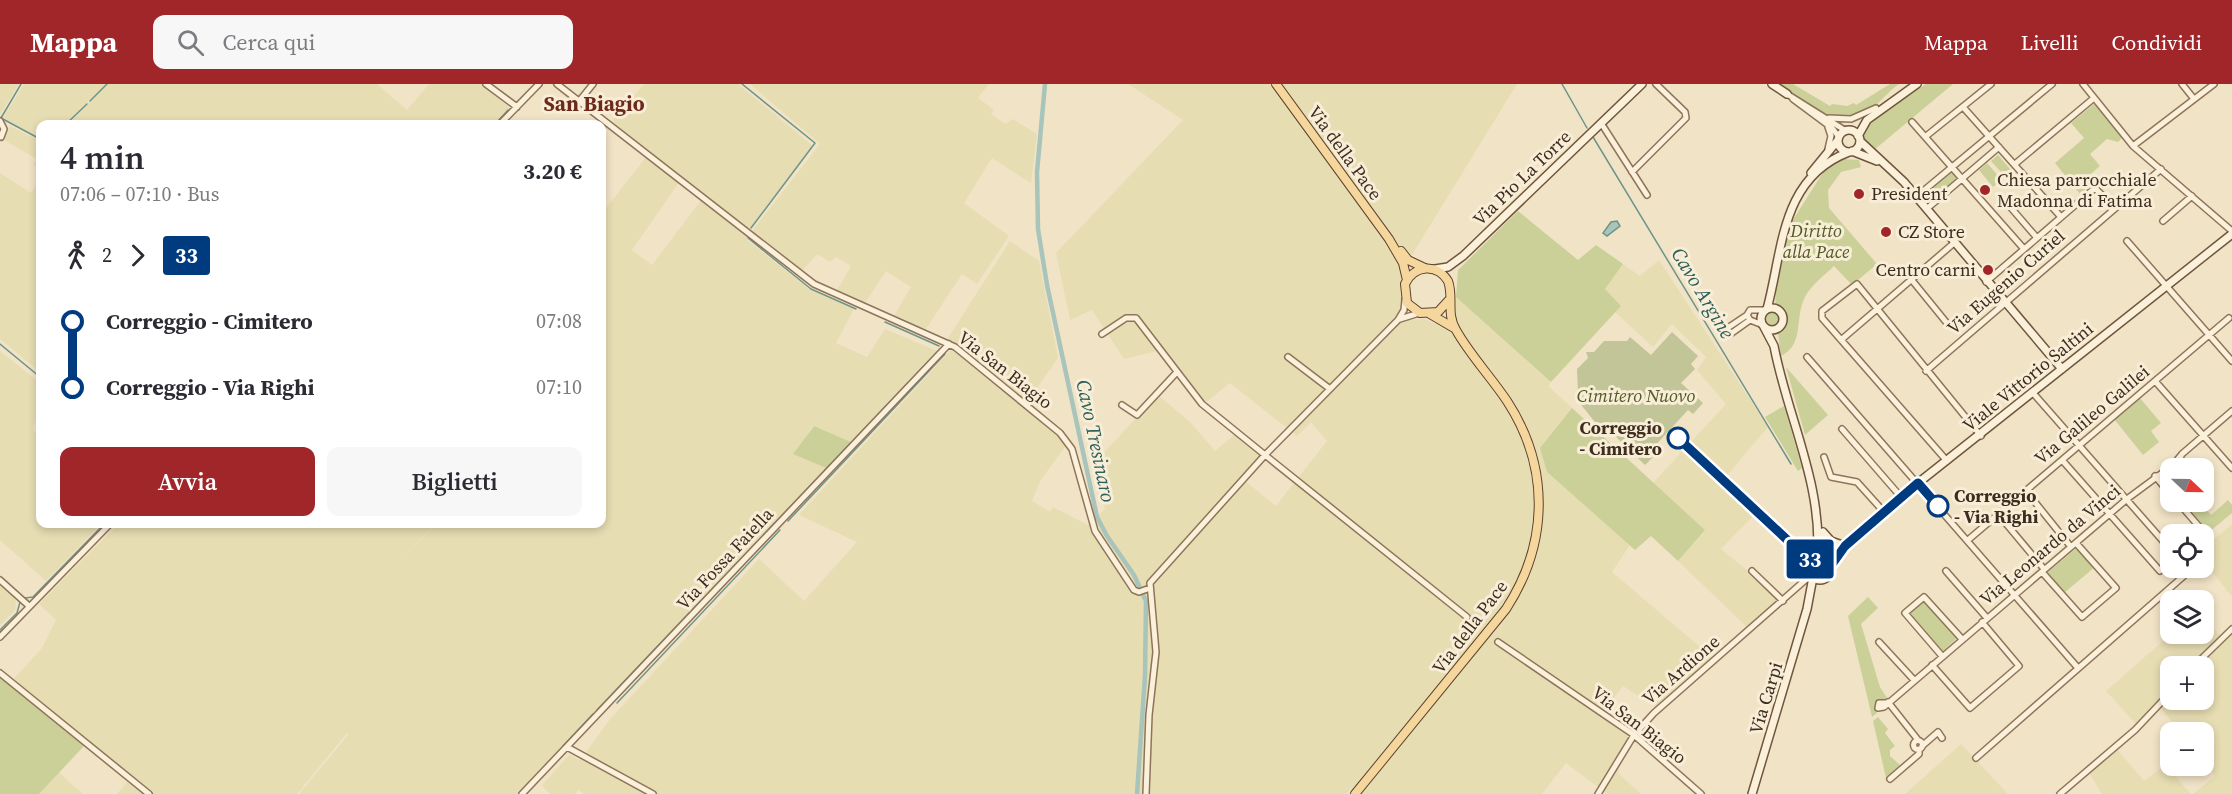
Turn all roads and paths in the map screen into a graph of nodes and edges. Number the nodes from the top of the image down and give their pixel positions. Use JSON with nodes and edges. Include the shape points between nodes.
{"nodes":[{"id":1,"x":486,"y":84,"type":"edge"},
{"id":2,"x":539,"y":84,"type":"edge"},
{"id":3,"x":558,"y":84,"type":"edge"},
{"id":4,"x":593,"y":84,"type":"edge"},
{"id":5,"x":1276,"y":84,"type":"edge"},
{"id":6,"x":1642,"y":84,"type":"edge"},
{"id":7,"x":1656,"y":84,"type":"edge"},
{"id":8,"x":1772,"y":84,"type":"edge"},
{"id":9,"x":1917,"y":84,"type":"edge"},
{"id":10,"x":1991,"y":84,"type":"edge"},
{"id":11,"x":2052,"y":84,"type":"edge"},
{"id":12,"x":2083,"y":84,"type":"edge"},
{"id":13,"x":2182,"y":84,"type":"edge"},
{"id":14,"x":2214,"y":84,"type":"edge"},
{"id":15,"x":1787,"y":94,"type":"joint"},
{"id":16,"x":2094,"y":98,"type":"junction"},
{"id":17,"x":1894,"y":99,"type":"junction"},
{"id":18,"x":2194,"y":99,"type":"junction"},
{"id":19,"x":580,"y":100,"type":"junction"},
{"id":20,"x":1963,"y":106,"type":"junction"},
{"id":21,"x":517,"y":107,"type":"junction"},
{"id":22,"x":1876,"y":108,"type":"junction"},
{"id":23,"x":504,"y":120,"type":"edge"},
{"id":24,"x":605,"y":120,"type":"edge"},
{"id":25,"x":606,"y":120,"type":"edge"},
{"id":26,"x":0,"y":121,"type":"edge"},
{"id":27,"x":1826,"y":121,"type":"junction"},
{"id":28,"x":1912,"y":122,"type":"dead end"},
{"id":29,"x":1601,"y":123,"type":"junction"},
{"id":30,"x":1848,"y":131,"type":"junction"},
{"id":31,"x":1989,"y":136,"type":"junction"},
{"id":32,"x":1,"y":137,"type":"edge"},
{"id":33,"x":1925,"y":137,"type":"junction"},
{"id":34,"x":1839,"y":139,"type":"junction"},
{"id":35,"x":1859,"y":139,"type":"junction"},
{"id":36,"x":2133,"y":146,"type":"junction"},
{"id":37,"x":1999,"y":147,"type":"junction"},
{"id":38,"x":1850,"y":152,"type":"junction"},
{"id":39,"x":1882,"y":163,"type":"junction"},
{"id":40,"x":1817,"y":165,"type":"junction"},
{"id":41,"x":2015,"y":165,"type":"junction"},
{"id":42,"x":1951,"y":167,"type":"junction"},
{"id":43,"x":2161,"y":169,"type":"junction"},
{"id":44,"x":1632,"y":172,"type":"junction"},
{"id":45,"x":1962,"y":179,"type":"junction"},
{"id":46,"x":1802,"y":190,"type":"junction"},
{"id":47,"x":1647,"y":195,"type":"dead end"},
{"id":48,"x":2192,"y":196,"type":"junction"},
{"id":49,"x":1916,"y":197,"type":"junction"},
{"id":50,"x":2006,"y":202,"type":"dead end"},
{"id":51,"x":1930,"y":206,"type":"dead end"},
{"id":52,"x":2115,"y":208,"type":"junction"},
{"id":53,"x":2061,"y":217,"type":"junction"},
{"id":54,"x":2163,"y":221,"type":"dead end"},
{"id":55,"x":2232,"y":231,"type":"edge"},
{"id":56,"x":2037,"y":238,"type":"junction"},
{"id":57,"x":1389,"y":239,"type":"junction"},
{"id":58,"x":2127,"y":241,"type":"dead end"},
{"id":59,"x":1954,"y":243,"type":"junction"},
{"id":60,"x":2024,"y":249,"type":"junction"},
{"id":61,"x":1463,"y":256,"type":"junction"},
{"id":62,"x":1426,"y":268,"type":"junction"},
{"id":63,"x":1435,"y":269,"type":"junction"},
{"id":64,"x":1911,"y":279,"type":"junction"},
{"id":65,"x":1407,"y":280,"type":"junction"},
{"id":66,"x":1448,"y":281,"type":"junction"},
{"id":67,"x":1986,"y":282,"type":"junction"},
{"id":68,"x":2164,"y":285,"type":"junction"},
{"id":69,"x":1772,"y":290,"type":"junction"},
{"id":70,"x":1405,"y":298,"type":"junction"},
{"id":71,"x":1449,"y":300,"type":"junction"},
{"id":72,"x":2005,"y":304,"type":"junction"},
{"id":73,"x":1876,"y":309,"type":"junction"},
{"id":74,"x":1766,"y":310,"type":"junction"},
{"id":75,"x":1779,"y":311,"type":"junction"},
{"id":76,"x":1420,"y":313,"type":"junction"},
{"id":77,"x":1430,"y":314,"type":"junction"},
{"id":78,"x":2229,"y":318,"type":"dead end"},
{"id":79,"x":1398,"y":320,"type":"junction"},
{"id":80,"x":1946,"y":322,"type":"dead end"},
{"id":81,"x":1764,"y":326,"type":"junction"},
{"id":82,"x":1778,"y":327,"type":"junction"},
{"id":83,"x":1455,"y":329,"type":"junction"},
{"id":84,"x":1102,"y":334,"type":"dead end"},
{"id":85,"x":2209,"y":335,"type":"junction"},
{"id":86,"x":1841,"y":340,"type":"junction"},
{"id":87,"x":949,"y":344,"type":"junction"},
{"id":88,"x":1774,"y":346,"type":"junction"},
{"id":89,"x":1288,"y":357,"type":"dead end"},
{"id":90,"x":1807,"y":357,"type":"dead end"},
{"id":91,"x":2232,"y":361,"type":"edge"},
{"id":92,"x":2062,"y":369,"type":"junction"},
{"id":93,"x":1926,"y":371,"type":"junction"},
{"id":94,"x":1177,"y":372,"type":"junction"},
{"id":95,"x":2155,"y":381,"type":"junction"},
{"id":96,"x":1330,"y":389,"type":"junction"},
{"id":97,"x":2033,"y":393,"type":"junction"},
{"id":98,"x":1122,"y":405,"type":"dead end"},
{"id":99,"x":2232,"y":411,"type":"edge"},
{"id":100,"x":1842,"y":429,"type":"dead end"},
{"id":101,"x":1981,"y":436,"type":"junction"},
{"id":102,"x":2203,"y":436,"type":"junction"},
{"id":103,"x":1678,"y":438,"type":"dead end"},
{"id":104,"x":2079,"y":445,"type":"junction"},
{"id":105,"x":2182,"y":453,"type":"junction"},
{"id":106,"x":1265,"y":454,"type":"junction"},
{"id":107,"x":1824,"y":457,"type":"dead end"},
{"id":108,"x":2180,"y":458,"type":"edge"},
{"id":109,"x":2062,"y":460,"type":"junction"},
{"id":110,"x":1947,"y":461,"type":"junction"},
{"id":111,"x":2232,"y":468,"type":"edge"},
{"id":112,"x":2160,"y":475,"type":"edge"},
{"id":113,"x":2155,"y":476,"type":"junction"},
{"id":114,"x":1809,"y":478,"type":"junction"},
{"id":115,"x":2160,"y":482,"type":"edge"},
{"id":116,"x":1918,"y":483,"type":"junction"},
{"id":117,"x":2026,"y":491,"type":"junction"},
{"id":118,"x":1901,"y":497,"type":"junction"},
{"id":119,"x":2127,"y":500,"type":"junction"},
{"id":120,"x":1884,"y":512,"type":"junction"},
{"id":121,"x":2186,"y":512,"type":"edge"},
{"id":122,"x":1998,"y":514,"type":"junction"},
{"id":123,"x":2110,"y":514,"type":"junction"},
{"id":124,"x":2197,"y":524,"type":"edge"},
{"id":125,"x":106,"y":528,"type":"edge"},
{"id":126,"x":1823,"y":532,"type":"junction"},
{"id":127,"x":2160,"y":538,"type":"edge"},
{"id":128,"x":1968,"y":540,"type":"junction"},
{"id":129,"x":2076,"y":543,"type":"junction"},
{"id":130,"x":1845,"y":546,"type":"junction"},
{"id":131,"x":2071,"y":547,"type":"junction"},
{"id":132,"x":1815,"y":567,"type":"junction"},
{"id":133,"x":2043,"y":570,"type":"junction"},
{"id":134,"x":1752,"y":571,"type":"dead end"},
{"id":135,"x":1946,"y":571,"type":"dead end"},
{"id":136,"x":2160,"y":571,"type":"dead end"},
{"id":137,"x":2179,"y":578,"type":"edge"},
{"id":138,"x":1823,"y":579,"type":"junction"},
{"id":139,"x":0,"y":580,"type":"edge"},
{"id":140,"x":1144,"y":590,"type":"junction"},
{"id":141,"x":2015,"y":594,"type":"junction"},
{"id":142,"x":1783,"y":601,"type":"junction"},
{"id":143,"x":30,"y":606,"type":"junction"},
{"id":144,"x":1807,"y":609,"type":"junction"},
{"id":145,"x":1467,"y":617,"type":"dead end"},
{"id":146,"x":1985,"y":620,"type":"junction"},
{"id":147,"x":2232,"y":628,"type":"edge"},
{"id":148,"x":0,"y":637,"type":"edge"},
{"id":149,"x":1962,"y":639,"type":"junction"},
{"id":150,"x":1498,"y":642,"type":"dead end"},
{"id":151,"x":1879,"y":642,"type":"dead end"},
{"id":152,"x":1942,"y":656,"type":"junction"},
{"id":153,"x":2204,"y":656,"type":"edge"},
{"id":154,"x":1932,"y":665,"type":"junction"},
{"id":155,"x":2078,"y":668,"type":"junction"},
{"id":156,"x":0,"y":673,"type":"edge"},
{"id":157,"x":1914,"y":680,"type":"junction"},
{"id":158,"x":2160,"y":704,"type":"edge"},
{"id":159,"x":1634,"y":735,"type":"junction"},
{"id":160,"x":1942,"y":738,"type":"dead end"},
{"id":161,"x":1920,"y":745,"type":"junction"},
{"id":162,"x":567,"y":747,"type":"junction"},
{"id":163,"x":1976,"y":758,"type":"dead end"},
{"id":164,"x":1890,"y":780,"type":"dead end"},
{"id":165,"x":149,"y":794,"type":"edge"},
{"id":166,"x":522,"y":794,"type":"edge"},
{"id":167,"x":653,"y":794,"type":"edge"},
{"id":168,"x":1146,"y":794,"type":"edge"},
{"id":169,"x":1355,"y":794,"type":"edge"},
{"id":170,"x":1598,"y":794,"type":"edge"},
{"id":171,"x":1701,"y":794,"type":"edge"},
{"id":172,"x":1752,"y":794,"type":"edge"},
{"id":173,"x":2060,"y":794,"type":"edge"}],
"edges":[{"from":1,"to":21,"type":"street"},
{"from":2,"to":21,"type":"street"},
{"from":3,"to":19,"type":"street","name":"Via San Biagio"},
{"from":4,"to":19,"type":"street"},
{"from":5,"to":57,"type":"main road","name":"Via della Pace"},
{"from":6,"to":29,"type":"street","name":"Via Pio La Torre"},
{"from":7,"to":44,"type":"street","via":[[1686,117]]},
{"from":8,"to":15,"type":"street"},
{"from":9,"to":17,"type":"street"},
{"from":10,"to":20,"type":"street"},
{"from":11,"to":31,"type":"street"},
{"from":12,"to":16,"type":"street"},
{"from":13,"to":18,"type":"street"},
{"from":14,"to":18,"type":"street"},
{"from":15,"to":27,"type":"street"},
{"from":16,"to":36,"type":"street"},
{"from":16,"to":41,"type":"street"},
{"from":17,"to":22,"type":"street"},
{"from":17,"to":35,"type":"street","via":[[1867,120]]},
{"from":18,"to":36,"type":"street"},
{"from":19,"to":24,"type":"street","name":"Via San Biagio"},
{"from":20,"to":31,"type":"street"},
{"from":20,"to":33,"type":"street"},
{"from":21,"to":23,"type":"street"},
{"from":22,"to":27,"type":"street","via":[[1851,119]]},
{"from":22,"to":30,"type":"street"},
{"from":25,"to":87,"type":"street","name":"Via San Biagio","via":[[814,284]]},
{"from":26,"to":32,"type":"street","via":[[4,129]]},
{"from":27,"to":30,"type":"street"},
{"from":27,"to":34,"type":"street"},
{"from":27,"to":40,"type":"street","via":[[1831,142]]},
{"from":28,"to":33,"type":"street"},
{"from":29,"to":44,"type":"street"},
{"from":29,"to":61,"type":"street","name":"Via Pio La Torre"},
{"from":30,"to":34,"type":"street"},
{"from":30,"to":35,"type":"street"},
{"from":31,"to":37,"type":"street"},
{"from":31,"to":42,"type":"street"},
{"from":33,"to":42,"type":"street"},
{"from":34,"to":38,"type":"street","via":[[1842,149]]},
{"from":34,"to":40,"type":"street"},
{"from":35,"to":38,"type":"street"},
{"from":35,"to":39,"type":"street"},
{"from":36,"to":43,"type":"street"},
{"from":37,"to":41,"type":"street"},
{"from":37,"to":45,"type":"street"},
{"from":38,"to":39,"type":"street"},
{"from":38,"to":46,"type":"street","via":[[1826,163]]},
{"from":39,"to":49,"type":"street"},
{"from":40,"to":46,"type":"street"},
{"from":41,"to":53,"type":"street"},
{"from":42,"to":45,"type":"street"},
{"from":42,"to":49,"type":"street"},
{"from":43,"to":48,"type":"street"},
{"from":43,"to":52,"type":"street","name":"Via Eugenio Curiel"},
{"from":44,"to":47,"type":"street"},
{"from":45,"to":51,"type":"street"},
{"from":45,"to":60,"type":"street"},
{"from":46,"to":69,"type":"street","via":[[1781,238]]},
{"from":48,"to":54,"type":"street"},
{"from":48,"to":55,"type":"street"},
{"from":49,"to":59,"type":"street"},
{"from":50,"to":56,"type":"street"},
{"from":52,"to":53,"type":"street","via":[[2095,188]]},
{"from":52,"to":72,"type":"street","name":"Via Eugenio Curiel"},
{"from":53,"to":56,"type":"street"},
{"from":55,"to":68,"type":"street","name":"Viale Vittorio Saltini"},
{"from":56,"to":60,"type":"street"},
{"from":57,"to":62,"type":"main road","name":"Via della Pace","via":[[1408,260]]},
{"from":57,"to":65,"type":"main road","name":"Via della Pace","via":[[1403,263]]},
{"from":58,"to":68,"type":"street"},
{"from":59,"to":64,"type":"street"},
{"from":59,"to":67,"type":"street"},
{"from":60,"to":67,"type":"street"},
{"from":61,"to":63,"type":"street","name":"Via Pio La Torre","via":[[1448,267]]},
{"from":61,"to":66,"type":"street","name":"Via Pio La Torre"},
{"from":62,"to":63,"type":"main road"},
{"from":62,"to":65,"type":"main road"},
{"from":63,"to":66,"type":"main road"},
{"from":64,"to":73,"type":"street"},
{"from":64,"to":80,"type":"street"},
{"from":65,"to":70,"type":"main road"},
{"from":66,"to":71,"type":"main road"},
{"from":67,"to":72,"type":"street"},
{"from":68,"to":85,"type":"street"},
{"from":68,"to":92,"type":"street","name":"Viale Vittorio Saltini"},
{"from":69,"to":74,"type":"street"},
{"from":69,"to":75,"type":"street"},
{"from":70,"to":76,"type":"main road"},
{"from":70,"to":79,"type":"street"},
{"from":71,"to":77,"type":"main road","via":[[1441,310]]},
{"from":71,"to":83,"type":"main road","name":"Via della Pace"},
{"from":72,"to":92,"type":"street"},
{"from":72,"to":93,"type":"street","name":"Via Eugenio Curiel"},
{"from":73,"to":86,"type":"street"},
{"from":73,"to":86,"type":"street","via":[[1857,284],[1820,314]]},
{"from":73,"to":93,"type":"street"},
{"from":74,"to":75,"type":"street"},
{"from":74,"to":81,"type":"street","via":[[1761,316]]},
{"from":74,"to":81,"type":"street","via":[[1750,310],[1749,317]]},
{"from":75,"to":82,"type":"street","via":[[1782,318]]},
{"from":76,"to":77,"type":"main road"},
{"from":76,"to":79,"type":"street"},
{"from":77,"to":83,"type":"main road","name":"Via della Pace"},
{"from":78,"to":85,"type":"street","name":"Via Galileo Galilei"},
{"from":79,"to":96,"type":"street"},
{"from":81,"to":82,"type":"street"},
{"from":81,"to":88,"type":"street"},
{"from":82,"to":88,"type":"street"},
{"from":83,"to":169,"type":"main road","name":"Via della Pace","via":[[1507,402],[1530,446],[1539,492],[1536,542],[1524,577],[1506,609]]},
{"from":84,"to":94,"type":"street","via":[[1126,318],[1136,318]]},
{"from":85,"to":91,"type":"street"},
{"from":85,"to":95,"type":"street","name":"Via Galileo Galilei"},
{"from":86,"to":110,"type":"street"},
{"from":87,"to":140,"type":"street","name":"Via San Biagio","via":[[1066,439],[1095,531],[1134,590]]},
{"from":87,"to":162,"type":"street","name":"Via Fossa Faiella"},
{"from":88,"to":114,"type":"street"},
{"from":89,"to":96,"type":"street"},
{"from":90,"to":116,"type":"street"},
{"from":92,"to":97,"type":"street","name":"Viale Vittorio Saltini"},
{"from":93,"to":101,"type":"street"},
{"from":94,"to":98,"type":"street","via":[[1137,415]]},
{"from":94,"to":106,"type":"street","via":[[1202,404]]},
{"from":95,"to":102,"type":"street"},
{"from":95,"to":104,"type":"street","name":"Via Galileo Galilei"},
{"from":96,"to":106,"type":"street"},
{"from":97,"to":101,"type":"street","name":"Viale Vittorio Saltini"},
{"from":97,"to":104,"type":"street"},
{"from":99,"to":102,"type":"street","name":"Via Leonardo da Vinci"},
{"from":100,"to":118,"type":"street"},
{"from":101,"to":110,"type":"street","name":"Viale Vittorio Saltini"},
{"from":102,"to":105,"type":"street","name":"Via Leonardo da Vinci"},
{"from":102,"to":111,"type":"street"},
{"from":103,"to":132,"type":"street"},
{"from":104,"to":109,"type":"street","name":"Via Galileo Galilei"},
{"from":104,"to":119,"type":"street"},
{"from":105,"to":108,"type":"street"},
{"from":105,"to":113,"type":"street","name":"Via Leonardo da Vinci","via":[[2173,465]]},
{"from":106,"to":140,"type":"street"},
{"from":106,"to":145,"type":"street"},
{"from":107,"to":120,"type":"street","via":[[1831,477],[1857,482]]},
{"from":109,"to":117,"type":"street","name":"Via Galileo Galilei"},
{"from":109,"to":123,"type":"street"},
{"from":110,"to":116,"type":"street","name":"Viale Vittorio Saltini"},
{"from":112,"to":113,"type":"street"},
{"from":113,"to":115,"type":"street"},
{"from":113,"to":119,"type":"street","name":"Via Leonardo da Vinci"},
{"from":114,"to":126,"type":"street"},
{"from":114,"to":132,"type":"street","via":[[1818,527]]},
{"from":116,"to":118,"type":"street","name":"Viale Vittorio Saltini"},
{"from":116,"to":128,"type":"street"},
{"from":117,"to":122,"type":"street","name":"Via Galileo Galilei"},
{"from":117,"to":131,"type":"street"},
{"from":118,"to":120,"type":"street","name":"Viale Vittorio Saltini"},
{"from":119,"to":123,"type":"street","name":"Via Leonardo da Vinci"},
{"from":119,"to":127,"type":"street"},
{"from":120,"to":130,"type":"street","name":"Viale Vittorio Saltini"},
{"from":121,"to":124,"type":"street"},
{"from":122,"to":128,"type":"street","name":"Via Galileo Galilei"},
{"from":122,"to":133,"type":"street"},
{"from":123,"to":129,"type":"street","name":"Via Leonardo da Vinci"},
{"from":123,"to":136,"type":"street"},
{"from":125,"to":143,"type":"street"},
{"from":126,"to":130,"type":"street","via":[[1831,541]]},
{"from":126,"to":132,"type":"street"},
{"from":128,"to":141,"type":"street"},
{"from":129,"to":131,"type":"street","name":"Via Leonardo da Vinci"},
{"from":129,"to":133,"type":"street","via":[[2116,588],[2082,617]]},
{"from":130,"to":132,"type":"street","name":"Viale Vittorio Saltini"},
{"from":131,"to":133,"type":"street","name":"Via Leonardo da Vinci"},
{"from":132,"to":138,"type":"street"},
{"from":132,"to":138,"type":"street","name":"Viale Vittorio Saltini","via":[[1829,575]]},
{"from":132,"to":142,"type":"street","name":"Via Ardione"},
{"from":132,"to":144,"type":"street","name":"Via Carpi"},
{"from":133,"to":141,"type":"street","name":"Via Leonardo da Vinci"},
{"from":134,"to":142,"type":"street"},
{"from":135,"to":146,"type":"street"},
{"from":137,"to":155,"type":"street"},
{"from":138,"to":144,"type":"street","name":"Via Carpi"},
{"from":139,"to":143,"type":"street"},
{"from":140,"to":168,"type":"street","via":[[1156,652]]},
{"from":141,"to":146,"type":"street","name":"Via Leonardo da Vinci"},
{"from":141,"to":155,"type":"street"},
{"from":142,"to":159,"type":"street","name":"Via Ardione"},
{"from":143,"to":148,"type":"street"},
{"from":144,"to":172,"type":"street","name":"Via Carpi"},
{"from":146,"to":149,"type":"street","name":"Via Leonardo da Vinci"},
{"from":146,"to":154,"type":"street","via":[[2019,666],[2003,680],[1970,708]]},
{"from":147,"to":153,"type":"street"},
{"from":149,"to":152,"type":"street","name":"Via Leonardo da Vinci"},
{"from":149,"to":152,"type":"street","via":[[1924,597],[1905,613]]},
{"from":150,"to":159,"type":"street","name":"Via San Biagio"},
{"from":151,"to":157,"type":"street"},
{"from":152,"to":154,"type":"street","name":"Via Leonardo da Vinci"},
{"from":154,"to":157,"type":"street","name":"Via Leonardo da Vinci"},
{"from":155,"to":163,"type":"street"},
{"from":156,"to":165,"type":"street"},
{"from":157,"to":161,"type":"street","name":"Via Leonardo da Vinci","via":[[1888,703]]},
{"from":158,"to":173,"type":"street"},
{"from":159,"to":170,"type":"street","name":"Via Ardione"},
{"from":159,"to":171,"type":"street","name":"Via San Biagio"},
{"from":160,"to":161,"type":"street","via":[[1938,732]]},
{"from":161,"to":164,"type":"street","via":[[1919,754]]},
{"from":162,"to":166,"type":"street","name":"Via Fossa Faiella"},
{"from":162,"to":167,"type":"street"}]}
